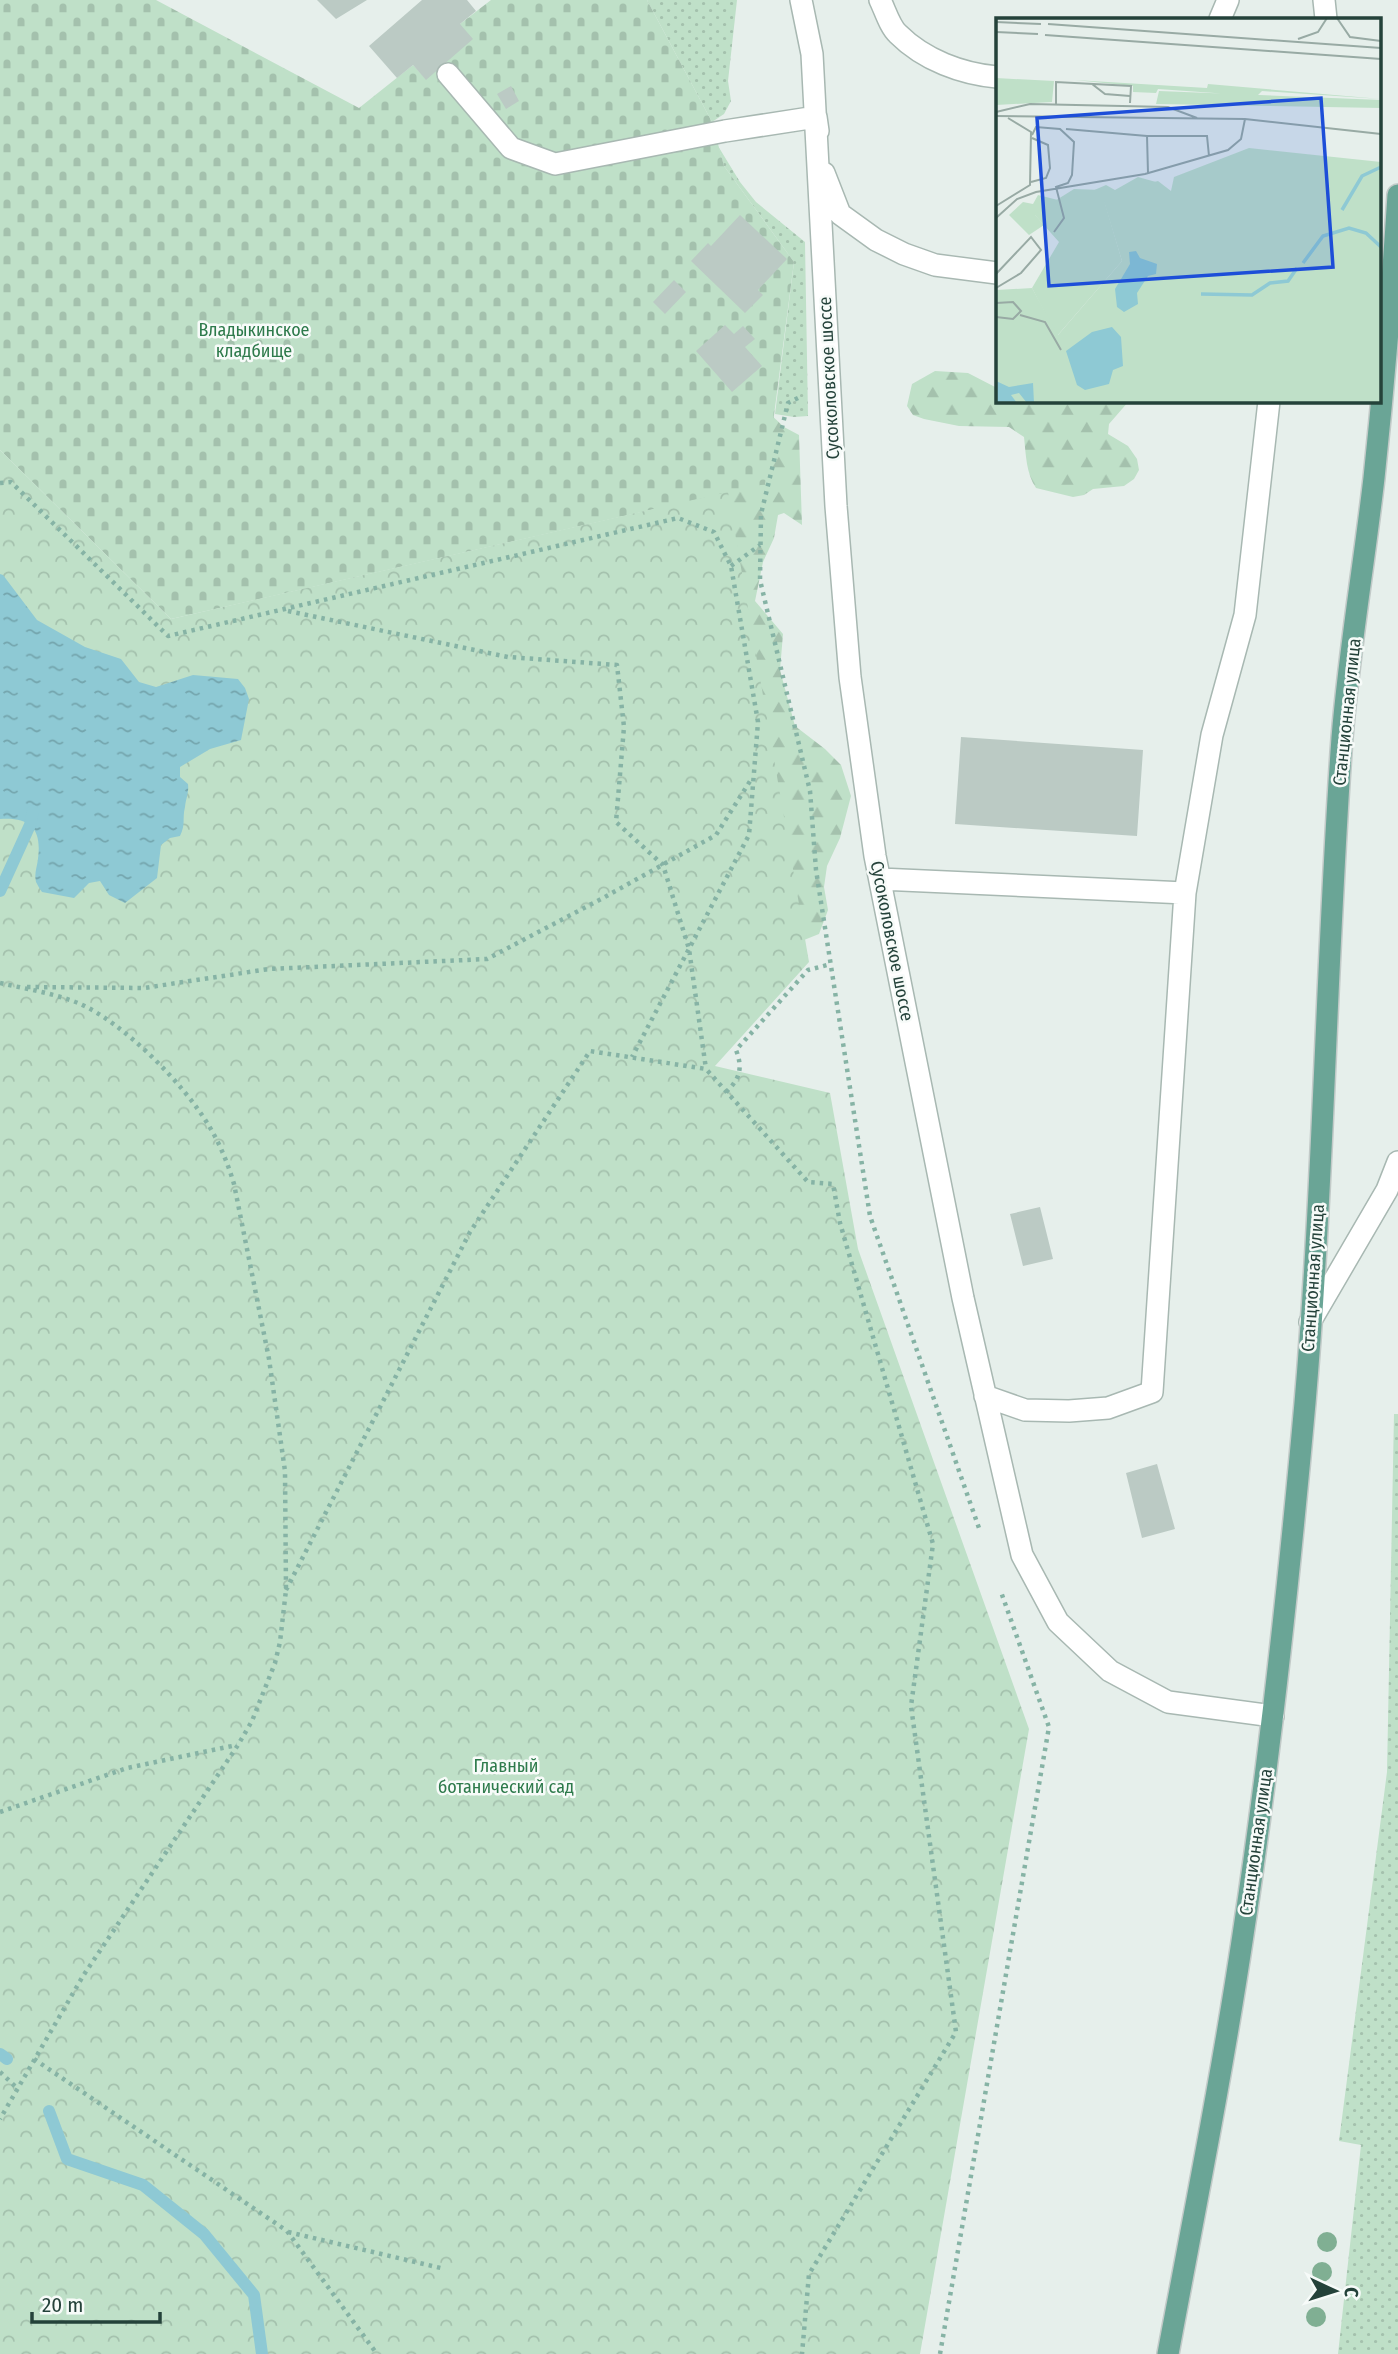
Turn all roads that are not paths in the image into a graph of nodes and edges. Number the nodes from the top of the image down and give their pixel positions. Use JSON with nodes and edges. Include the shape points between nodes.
{"nodes":[{"id":1,"x":801,"y":0,"type":"edge"},
{"id":2,"x":880,"y":0,"type":"edge"},
{"id":3,"x":1228,"y":0,"type":"edge"},
{"id":4,"x":1324,"y":0,"type":"edge"},
{"id":5,"x":1220,"y":18,"type":"edge"},
{"id":6,"x":1326,"y":18,"type":"edge"},
{"id":7,"x":448,"y":74,"type":"dead end"},
{"id":8,"x":996,"y":77,"type":"edge"},
{"id":9,"x":816,"y":117,"type":"junction"},
{"id":10,"x":1398,"y":195,"type":"edge"},
{"id":11,"x":996,"y":272,"type":"edge"},
{"id":12,"x":1269,"y":402,"type":"edge"},
{"id":13,"x":880,"y":879,"type":"junction"},
{"id":14,"x":1185,"y":892,"type":"junction"},
{"id":15,"x":1398,"y":1162,"type":"edge"},
{"id":16,"x":1310,"y":1322,"type":"junction"},
{"id":17,"x":985,"y":1396,"type":"junction"},
{"id":18,"x":1273,"y":1716,"type":"junction"},
{"id":19,"x":1168,"y":2354,"type":"edge"}],
"edges":[{"from":1,"to":9,"type":"street","name":"Сусоколовское шоссе","via":[[812,54]]},
{"from":2,"to":8,"type":"street","via":[[896,33],[934,60]]},
{"from":3,"to":5,"type":"street"},
{"from":4,"to":6,"type":"street"},
{"from":7,"to":9,"type":"street","via":[[511,148],[555,164]]},
{"from":9,"to":11,"type":"street","via":[[824,176],[841,214],[904,254],[935,265]]},
{"from":9,"to":13,"type":"street","name":"Сусоколовское шоссе","via":[[836,506],[850,677]]},
{"from":10,"to":16,"type":"main road","name":"Станционная улица","via":[[1374,476],[1343,732]]},
{"from":12,"to":14,"type":"street","via":[[1245,615],[1212,735]]},
{"from":13,"to":14,"type":"street"},
{"from":13,"to":17,"type":"street","name":"Сусоколовское шоссе"},
{"from":14,"to":17,"type":"street","via":[[1152,1392],[1108,1408],[1069,1411],[1025,1410]]},
{"from":15,"to":16,"type":"street","via":[[1387,1190]]},
{"from":16,"to":18,"type":"main road","name":"Станционная улица"},
{"from":17,"to":18,"type":"street","name":"Сусоколовское шоссе","via":[[1022,1555],[1058,1622],[1110,1671],[1168,1702]]},
{"from":18,"to":19,"type":"main road","name":"Станционная улица","via":[[1220,2079]]}]}
